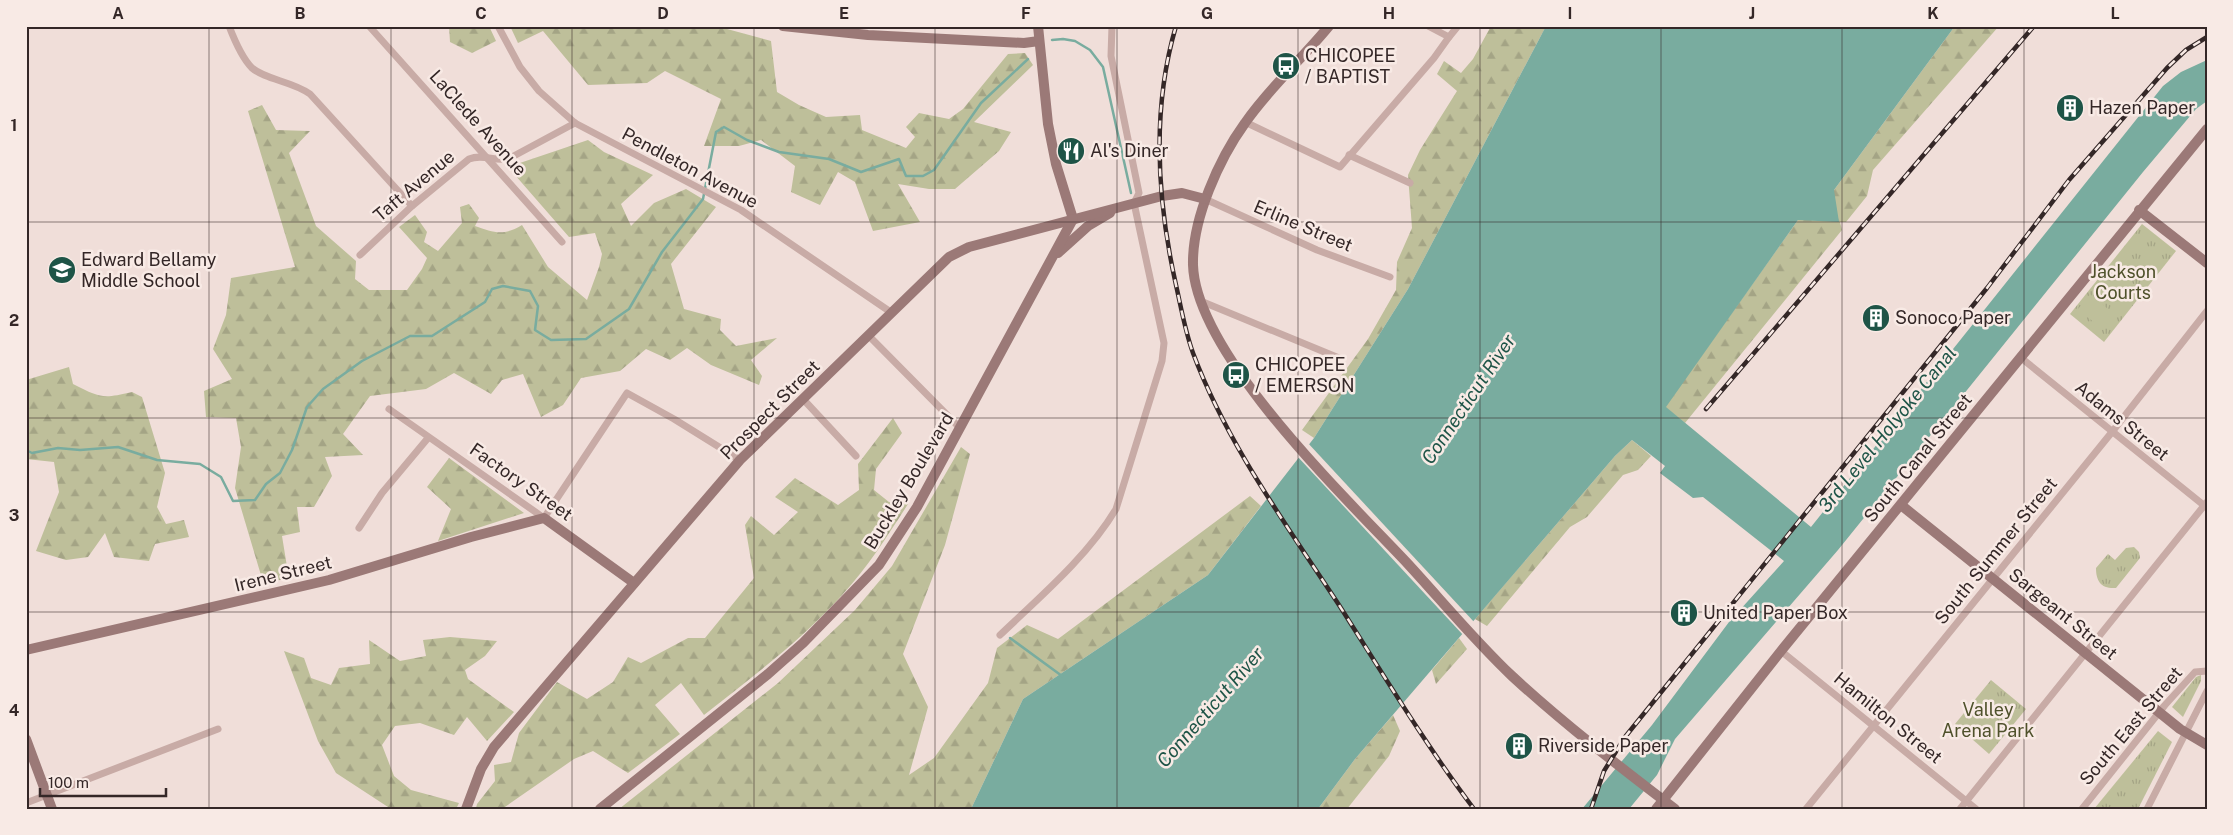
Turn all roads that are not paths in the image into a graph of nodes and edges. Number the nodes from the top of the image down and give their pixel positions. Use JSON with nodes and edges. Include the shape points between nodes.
{"nodes":[{"id":1,"x":229,"y":26,"type":"edge"},
{"id":2,"x":369,"y":26,"type":"edge"},
{"id":3,"x":498,"y":26,"type":"edge"},
{"id":4,"x":782,"y":26,"type":"edge"},
{"id":5,"x":1038,"y":26,"type":"edge"},
{"id":6,"x":1112,"y":26,"type":"edge"},
{"id":7,"x":1329,"y":26,"type":"edge"},
{"id":8,"x":1428,"y":26,"type":"edge"},
{"id":9,"x":1458,"y":26,"type":"edge"},
{"id":10,"x":868,"y":31,"type":"edge"},
{"id":11,"x":1448,"y":37,"type":"junction"},
{"id":12,"x":1039,"y":41,"type":"junction"},
{"id":13,"x":1245,"y":122,"type":"junction"},
{"id":14,"x":575,"y":123,"type":"junction"},
{"id":15,"x":2207,"y":129,"type":"edge"},
{"id":16,"x":1349,"y":155,"type":"junction"},
{"id":17,"x":488,"y":156,"type":"junction"},
{"id":18,"x":1410,"y":182,"type":"dead end"},
{"id":19,"x":1205,"y":199,"type":"junction"},
{"id":20,"x":1134,"y":203,"type":"junction"},
{"id":21,"x":412,"y":206,"type":"junction"},
{"id":22,"x":1122,"y":206,"type":"junction"},
{"id":23,"x":2139,"y":210,"type":"junction"},
{"id":24,"x":1073,"y":219,"type":"junction"},
{"id":25,"x":562,"y":242,"type":"dead end"},
{"id":26,"x":360,"y":255,"type":"dead end"},
{"id":27,"x":1049,"y":262,"type":"junction"},
{"id":28,"x":2207,"y":264,"type":"edge"},
{"id":29,"x":1390,"y":277,"type":"dead end"},
{"id":30,"x":1203,"y":302,"type":"junction"},
{"id":31,"x":2207,"y":311,"type":"edge"},
{"id":32,"x":892,"y":313,"type":"junction"},
{"id":33,"x":869,"y":336,"type":"junction"},
{"id":34,"x":2020,"y":357,"type":"junction"},
{"id":35,"x":1339,"y":358,"type":"dead end"},
{"id":36,"x":803,"y":399,"type":"junction"},
{"id":37,"x":388,"y":409,"type":"dead end"},
{"id":38,"x":960,"y":428,"type":"junction"},
{"id":39,"x":2112,"y":432,"type":"junction"},
{"id":40,"x":428,"y":438,"type":"junction"},
{"id":41,"x":856,"y":456,"type":"dead end"},
{"id":42,"x":740,"y":460,"type":"junction"},
{"id":43,"x":1901,"y":505,"type":"junction"},
{"id":44,"x":2206,"y":505,"type":"edge"},
{"id":45,"x":544,"y":518,"type":"junction"},
{"id":46,"x":359,"y":528,"type":"dead end"},
{"id":47,"x":1993,"y":578,"type":"junction"},
{"id":48,"x":634,"y":583,"type":"junction"},
{"id":49,"x":1000,"y":635,"type":"dead end"},
{"id":50,"x":26,"y":650,"type":"edge"},
{"id":51,"x":1781,"y":651,"type":"junction"},
{"id":52,"x":2085,"y":653,"type":"junction"},
{"id":53,"x":2207,"y":671,"type":"edge"},
{"id":54,"x":2207,"y":691,"type":"edge"},
{"id":55,"x":2160,"y":713,"type":"junction"},
{"id":56,"x":1874,"y":726,"type":"junction"},
{"id":57,"x":218,"y":729,"type":"dead end"},
{"id":58,"x":2186,"y":733,"type":"junction"},
{"id":59,"x":26,"y":739,"type":"edge"},
{"id":60,"x":2207,"y":744,"type":"edge"},
{"id":61,"x":47,"y":795,"type":"junction"},
{"id":62,"x":1659,"y":797,"type":"junction"},
{"id":63,"x":1966,"y":801,"type":"junction"},
{"id":64,"x":26,"y":803,"type":"edge"},
{"id":65,"x":52,"y":809,"type":"edge"},
{"id":66,"x":466,"y":809,"type":"edge"},
{"id":67,"x":600,"y":809,"type":"edge"},
{"id":68,"x":1656,"y":809,"type":"edge"},
{"id":69,"x":1674,"y":809,"type":"edge"},
{"id":70,"x":1806,"y":809,"type":"edge"},
{"id":71,"x":1960,"y":809,"type":"edge"},
{"id":72,"x":1976,"y":809,"type":"edge"},
{"id":73,"x":2082,"y":809,"type":"edge"},
{"id":74,"x":2147,"y":809,"type":"edge"}],
"edges":[{"from":1,"to":21,"type":"street","via":[[253,69],[298,86],[310,94]]},
{"from":2,"to":17,"type":"street","name":"LaClede Avenue"},
{"from":3,"to":14,"type":"street","name":"Pendleton Avenue","via":[[520,67],[538,91]]},
{"from":4,"to":10,"type":"street"},
{"from":5,"to":12,"type":"street"},
{"from":6,"to":20,"type":"street","via":[[1111,56],[1138,193]]},
{"from":7,"to":13,"type":"street"},
{"from":8,"to":11,"type":"street"},
{"from":9,"to":11,"type":"street"},
{"from":10,"to":12,"type":"street","via":[[1024,43]]},
{"from":11,"to":16,"type":"street"},
{"from":12,"to":24,"type":"street","via":[[1054,156]]},
{"from":13,"to":16,"type":"street","via":[[1340,167]]},
{"from":13,"to":19,"type":"street"},
{"from":14,"to":17,"type":"street","name":"Taft Avenue","via":[[510,158],[504,160]]},
{"from":14,"to":32,"type":"street","name":"Pendleton Avenue","via":[[740,210]]},
{"from":15,"to":23,"type":"street","name":"South Canal Street"},
{"from":16,"to":18,"type":"street"},
{"from":17,"to":21,"type":"street","name":"Taft Avenue","via":[[469,159]]},
{"from":17,"to":25,"type":"street","name":"LaClede Avenue"},
{"from":19,"to":20,"type":"street","name":"Prospect Street","via":[[1182,193]]},
{"from":19,"to":29,"type":"street","name":"Erline Street","via":[[1317,250]]},
{"from":19,"to":30,"type":"street","via":[[1193,264]]},
{"from":20,"to":22,"type":"street","name":"Prospect Street"},
{"from":20,"to":49,"type":"street","via":[[1164,343],[1143,426],[1116,509],[1105,527]]},
{"from":21,"to":26,"type":"street","name":"Taft Avenue"},
{"from":22,"to":24,"type":"street","name":"Prospect Street"},
{"from":22,"to":27,"type":"street","via":[[1088,226]]},
{"from":23,"to":28,"type":"street"},
{"from":23,"to":34,"type":"street","name":"South Canal Street"},
{"from":24,"to":27,"type":"street","name":"Buckley Boulevard"},
{"from":24,"to":32,"type":"street","name":"Prospect Street","via":[[957,251]]},
{"from":27,"to":38,"type":"street","name":"Buckley Boulevard"},
{"from":30,"to":35,"type":"street"},
{"from":30,"to":62,"type":"street","via":[[1228,355],[1299,448],[1510,674]]},
{"from":31,"to":39,"type":"street","name":"South Summer Street"},
{"from":32,"to":33,"type":"street","name":"Prospect Street"},
{"from":33,"to":36,"type":"street","name":"Prospect Street"},
{"from":33,"to":38,"type":"street"},
{"from":34,"to":39,"type":"street","name":"Adams Street"},
{"from":34,"to":43,"type":"street","name":"South Canal Street"},
{"from":36,"to":41,"type":"street"},
{"from":36,"to":42,"type":"street","name":"Prospect Street"},
{"from":37,"to":40,"type":"street","name":"Factory Street"},
{"from":38,"to":67,"type":"street","name":"Buckley Boulevard","via":[[879,565],[768,674]]},
{"from":39,"to":44,"type":"street","name":"Adams Street"},
{"from":39,"to":47,"type":"street","name":"South Summer Street"},
{"from":40,"to":45,"type":"street","name":"Factory Street"},
{"from":40,"to":46,"type":"street","via":[[382,493]]},
{"from":42,"to":45,"type":"street","via":[[627,393]]},
{"from":42,"to":48,"type":"street","name":"Prospect Street"},
{"from":43,"to":47,"type":"street","name":"Sargeant Street"},
{"from":43,"to":51,"type":"street","name":"South Canal Street"},
{"from":44,"to":52,"type":"street"},
{"from":45,"to":48,"type":"street","name":"Factory Street"},
{"from":45,"to":50,"type":"street","name":"Irene Street","via":[[329,580]]},
{"from":47,"to":52,"type":"street","name":"Sargeant Street"},
{"from":47,"to":56,"type":"street","name":"South Summer Street"},
{"from":48,"to":66,"type":"street","name":"Prospect Street","via":[[494,747],[481,769]]},
{"from":51,"to":56,"type":"street","name":"Hamilton Street"},
{"from":51,"to":62,"type":"street","name":"South Canal Street"},
{"from":52,"to":55,"type":"street","name":"Sargeant Street"},
{"from":52,"to":63,"type":"street"},
{"from":53,"to":55,"type":"street","name":"South East Street","via":[[2195,672]]},
{"from":54,"to":58,"type":"street"},
{"from":55,"to":58,"type":"street","name":"Sargeant Street"},
{"from":55,"to":73,"type":"street","name":"South East Street"},
{"from":56,"to":63,"type":"street","name":"Hamilton Street"},
{"from":56,"to":70,"type":"street","name":"South Summer Street"},
{"from":57,"to":61,"type":"street"},
{"from":58,"to":60,"type":"street","name":"Sargeant Street"},
{"from":58,"to":74,"type":"street"},
{"from":59,"to":61,"type":"street"},
{"from":61,"to":64,"type":"street"},
{"from":61,"to":65,"type":"street"},
{"from":62,"to":68,"type":"street","name":"South Canal Street"},
{"from":62,"to":69,"type":"street"},
{"from":63,"to":71,"type":"street"},
{"from":63,"to":72,"type":"street","name":"Hamilton Street"}]}
